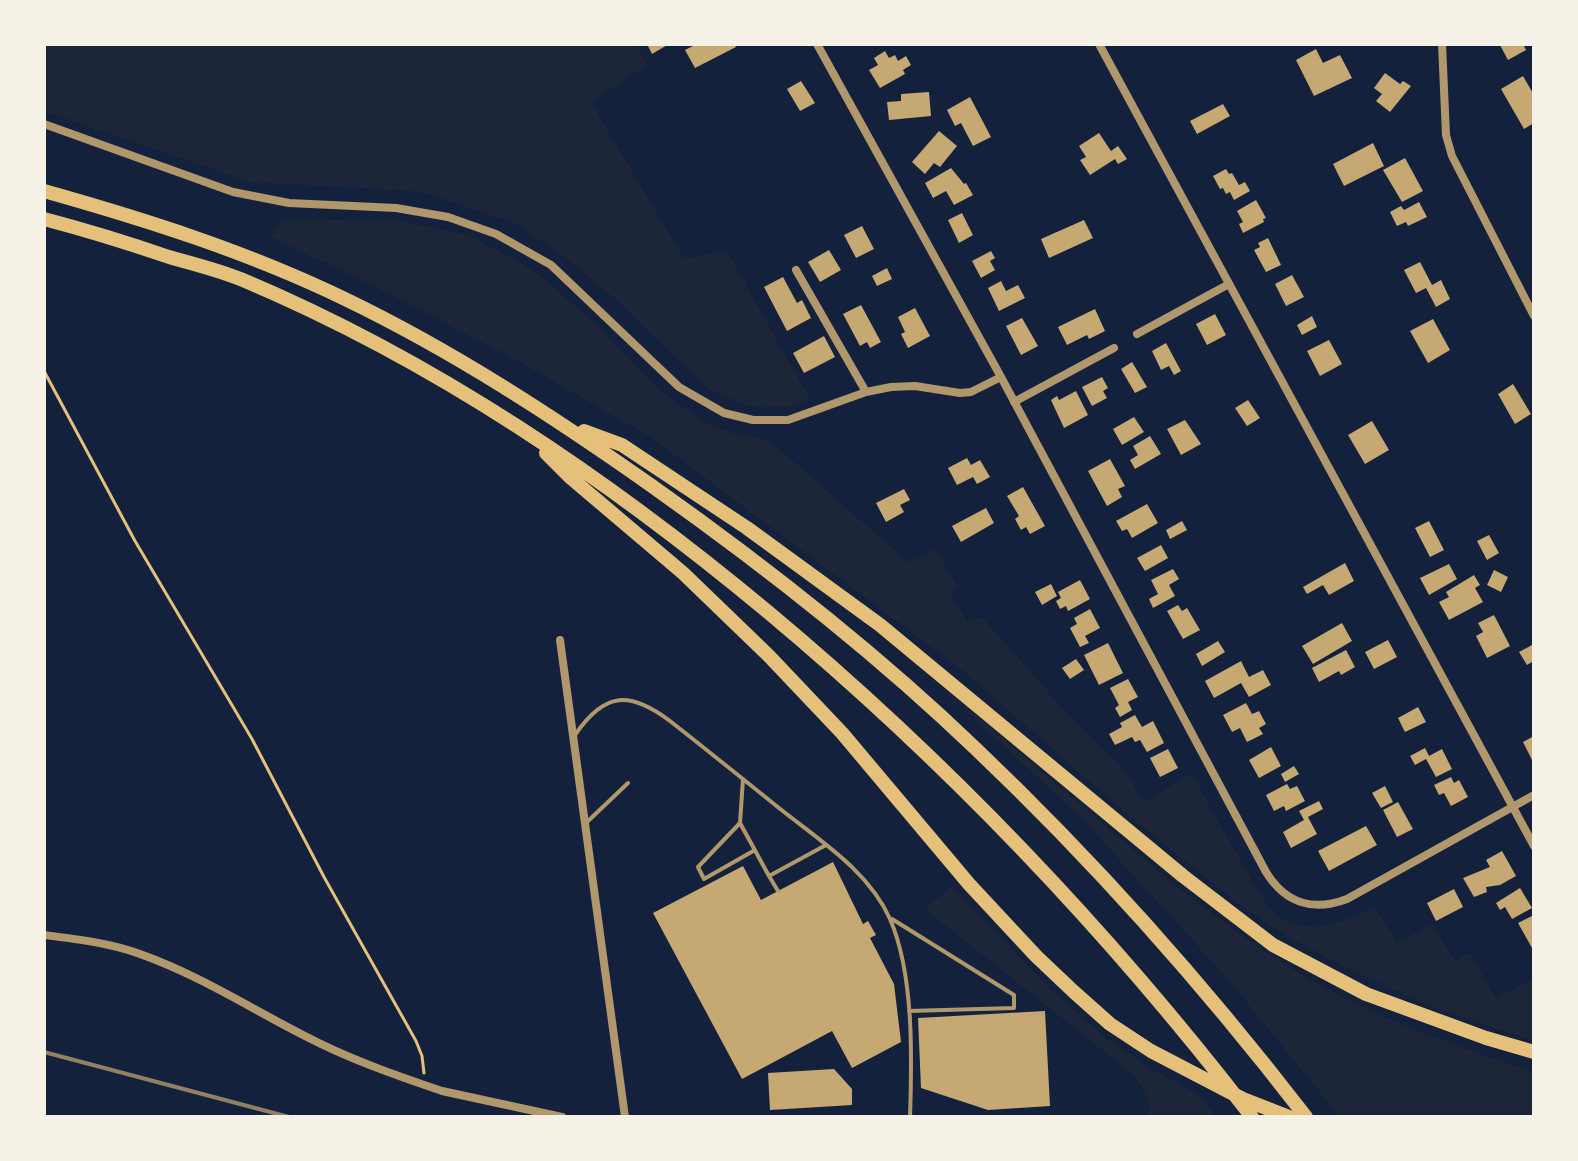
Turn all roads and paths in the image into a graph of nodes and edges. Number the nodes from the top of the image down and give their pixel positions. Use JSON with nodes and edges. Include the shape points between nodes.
{"nodes":[{"id":1,"x":817,"y":44,"type":"edge"},
{"id":2,"x":1099,"y":44,"type":"edge"},
{"id":3,"x":1442,"y":44,"type":"edge"},
{"id":4,"x":44,"y":124,"type":"edge"},
{"id":5,"x":44,"y":191,"type":"edge"},
{"id":6,"x":44,"y":219,"type":"edge"},
{"id":7,"x":796,"y":270,"type":"dead end"},
{"id":8,"x":1229,"y":284,"type":"junction"},
{"id":9,"x":1534,"y":316,"type":"edge"},
{"id":10,"x":1137,"y":334,"type":"dead end"},
{"id":11,"x":1114,"y":348,"type":"dead end"},
{"id":12,"x":44,"y":371,"type":"edge"},
{"id":13,"x":1001,"y":377,"type":"junction"},
{"id":14,"x":866,"y":392,"type":"junction"},
{"id":15,"x":1014,"y":402,"type":"junction"},
{"id":16,"x":564,"y":424,"type":"junction"},
{"id":17,"x":523,"y":430,"type":"junction"},
{"id":18,"x":560,"y":640,"type":"dead end"},
{"id":19,"x":574,"y":737,"type":"junction"},
{"id":20,"x":743,"y":779,"type":"junction"},
{"id":21,"x":628,"y":783,"type":"dead end"},
{"id":22,"x":1534,"y":795,"type":"edge"},
{"id":23,"x":1514,"y":808,"type":"junction"},
{"id":24,"x":585,"y":823,"type":"junction"},
{"id":25,"x":740,"y":823,"type":"junction"},
{"id":26,"x":826,"y":845,"type":"junction"},
{"id":27,"x":1534,"y":846,"type":"edge"},
{"id":28,"x":755,"y":850,"type":"junction"},
{"id":29,"x":769,"y":876,"type":"junction"},
{"id":30,"x":778,"y":891,"type":"dead end"},
{"id":31,"x":890,"y":918,"type":"junction"},
{"id":32,"x":44,"y":935,"type":"edge"},
{"id":33,"x":909,"y":1011,"type":"junction"},
{"id":34,"x":1534,"y":1052,"type":"edge"},
{"id":35,"x":423,"y":1085,"type":"junction"},
{"id":36,"x":562,"y":1117,"type":"edge"},
{"id":37,"x":625,"y":1117,"type":"edge"},
{"id":38,"x":910,"y":1117,"type":"edge"},
{"id":39,"x":1252,"y":1117,"type":"edge"},
{"id":40,"x":1289,"y":1117,"type":"edge"},
{"id":41,"x":1306,"y":1117,"type":"edge"}],
"edges":[{"from":1,"to":13,"type":"street"},
{"from":2,"to":8,"type":"street"},
{"from":3,"to":9,"type":"street","via":[[1446,135],[1452,156]]},
{"from":4,"to":14,"type":"street","via":[[233,192],[289,203],[396,208],[448,217],[496,234],[551,265],[679,387],[724,413],[788,420]]},
{"from":5,"to":16,"type":"highway","via":[[147,220],[331,292],[440,348]]},
{"from":6,"to":17,"type":"highway","via":[[252,284],[426,370]]},
{"from":7,"to":14,"type":"street"},
{"from":8,"to":10,"type":"street"},
{"from":8,"to":23,"type":"street"},
{"from":11,"to":15,"type":"street"},
{"from":12,"to":35,"type":"path","via":[[416,1041],[425,1070]]},
{"from":13,"to":14,"type":"street","via":[[971,392],[915,386]]},
{"from":13,"to":15,"type":"street"},
{"from":15,"to":23,"type":"street","via":[[1279,891],[1320,906],[1347,899]]},
{"from":16,"to":34,"type":"highway","via":[[622,445],[868,616],[1273,945],[1366,994]]},
{"from":16,"to":41,"type":"highway","via":[[734,545],[974,746],[1155,932]]},
{"from":17,"to":39,"type":"highway","via":[[621,495],[836,669],[1023,847],[1129,964]]},
{"from":17,"to":40,"type":"highway","via":[[769,656],[842,733],[969,884],[1074,992],[1151,1051]]},
{"from":18,"to":19,"type":"street"},
{"from":19,"to":20,"type":"lane","via":[[598,708],[633,699],[655,710]]},
{"from":19,"to":24,"type":"street"},
{"from":20,"to":25,"type":"lane"},
{"from":20,"to":26,"type":"lane"},
{"from":21,"to":24,"type":"lane"},
{"from":22,"to":23,"type":"street"},
{"from":23,"to":27,"type":"street"},
{"from":24,"to":37,"type":"street"},
{"from":25,"to":28,"type":"lane"},
{"from":25,"to":28,"type":"lane","via":[[698,867],[704,879]]},
{"from":26,"to":29,"type":"lane"},
{"from":26,"to":31,"type":"lane","via":[[868,883]]},
{"from":28,"to":29,"type":"lane"},
{"from":29,"to":30,"type":"lane"},
{"from":31,"to":33,"type":"lane"},
{"from":31,"to":33,"type":"lane","via":[[1014,995],[1014,1008]]},
{"from":32,"to":35,"type":"street","via":[[136,952],[194,975],[306,1037]]},
{"from":33,"to":38,"type":"lane"},
{"from":35,"to":36,"type":"street"}]}
